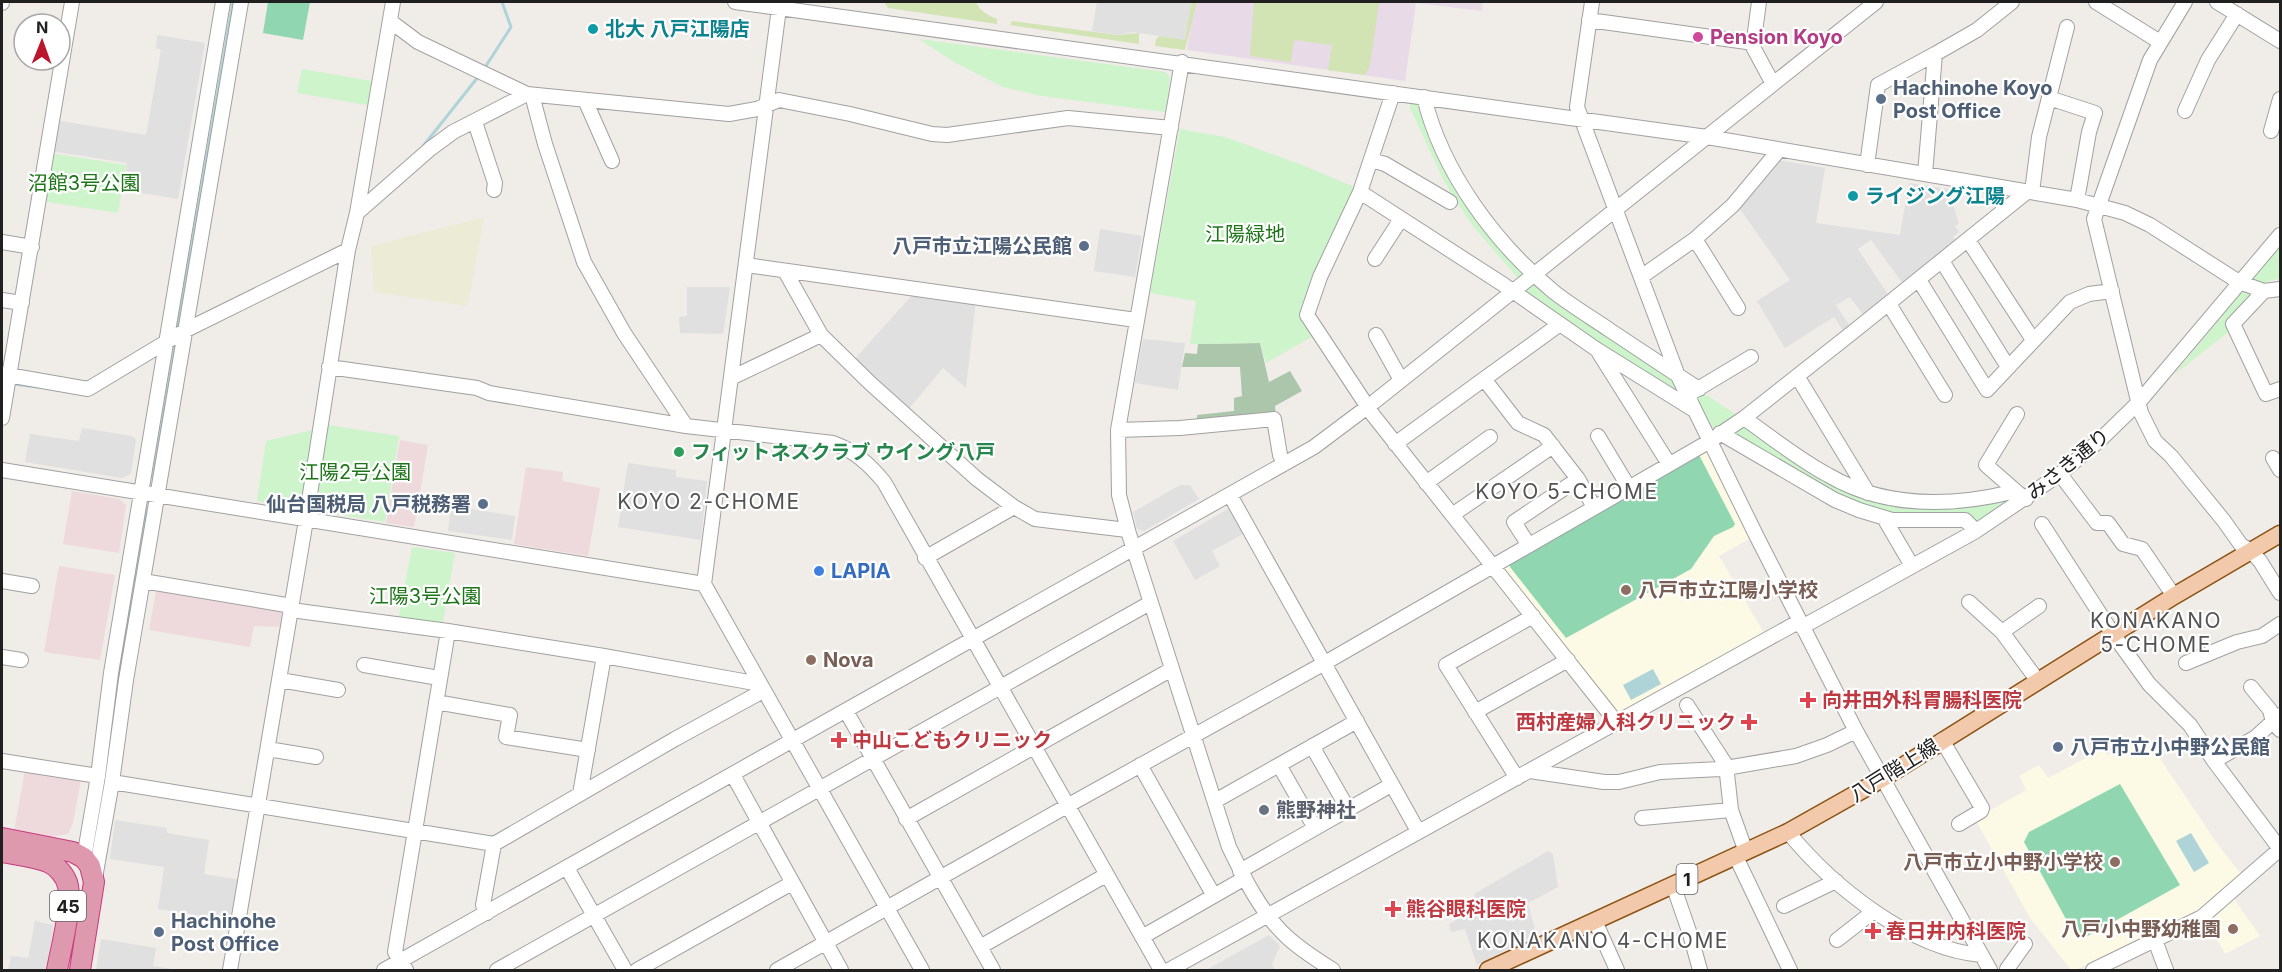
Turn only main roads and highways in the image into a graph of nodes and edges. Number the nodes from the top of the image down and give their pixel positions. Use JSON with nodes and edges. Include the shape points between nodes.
{"nodes":[{"id":1,"x":2280,"y":534,"type":"edge"},
{"id":2,"x":2,"y":838,"type":"edge"},
{"id":3,"x":2,"y":852,"type":"edge"},
{"id":4,"x":36,"y":858,"type":"junction"},
{"id":5,"x":84,"y":858,"type":"junction"},
{"id":6,"x":57,"y":970,"type":"edge"},
{"id":7,"x":66,"y":970,"type":"edge"},
{"id":8,"x":80,"y":970,"type":"edge"},
{"id":9,"x":1488,"y":970,"type":"edge"}],
"edges":[{"from":1,"to":9,"type":"main road","name":"八戸階上線","number":"1","via":[[1882,779],[1788,832]]},
{"from":2,"to":5,"type":"highway","via":[[60,848]]},
{"from":3,"to":4,"type":"highway","number":"45"},
{"from":4,"to":5,"type":"highway","via":[[62,862]]},
{"from":4,"to":6,"type":"highway","number":"45","via":[[59,869],[68,885]]},
{"from":5,"to":7,"type":"highway","number":"45"},
{"from":5,"to":8,"type":"highway","number":"45","via":[[94,882]]}]}
